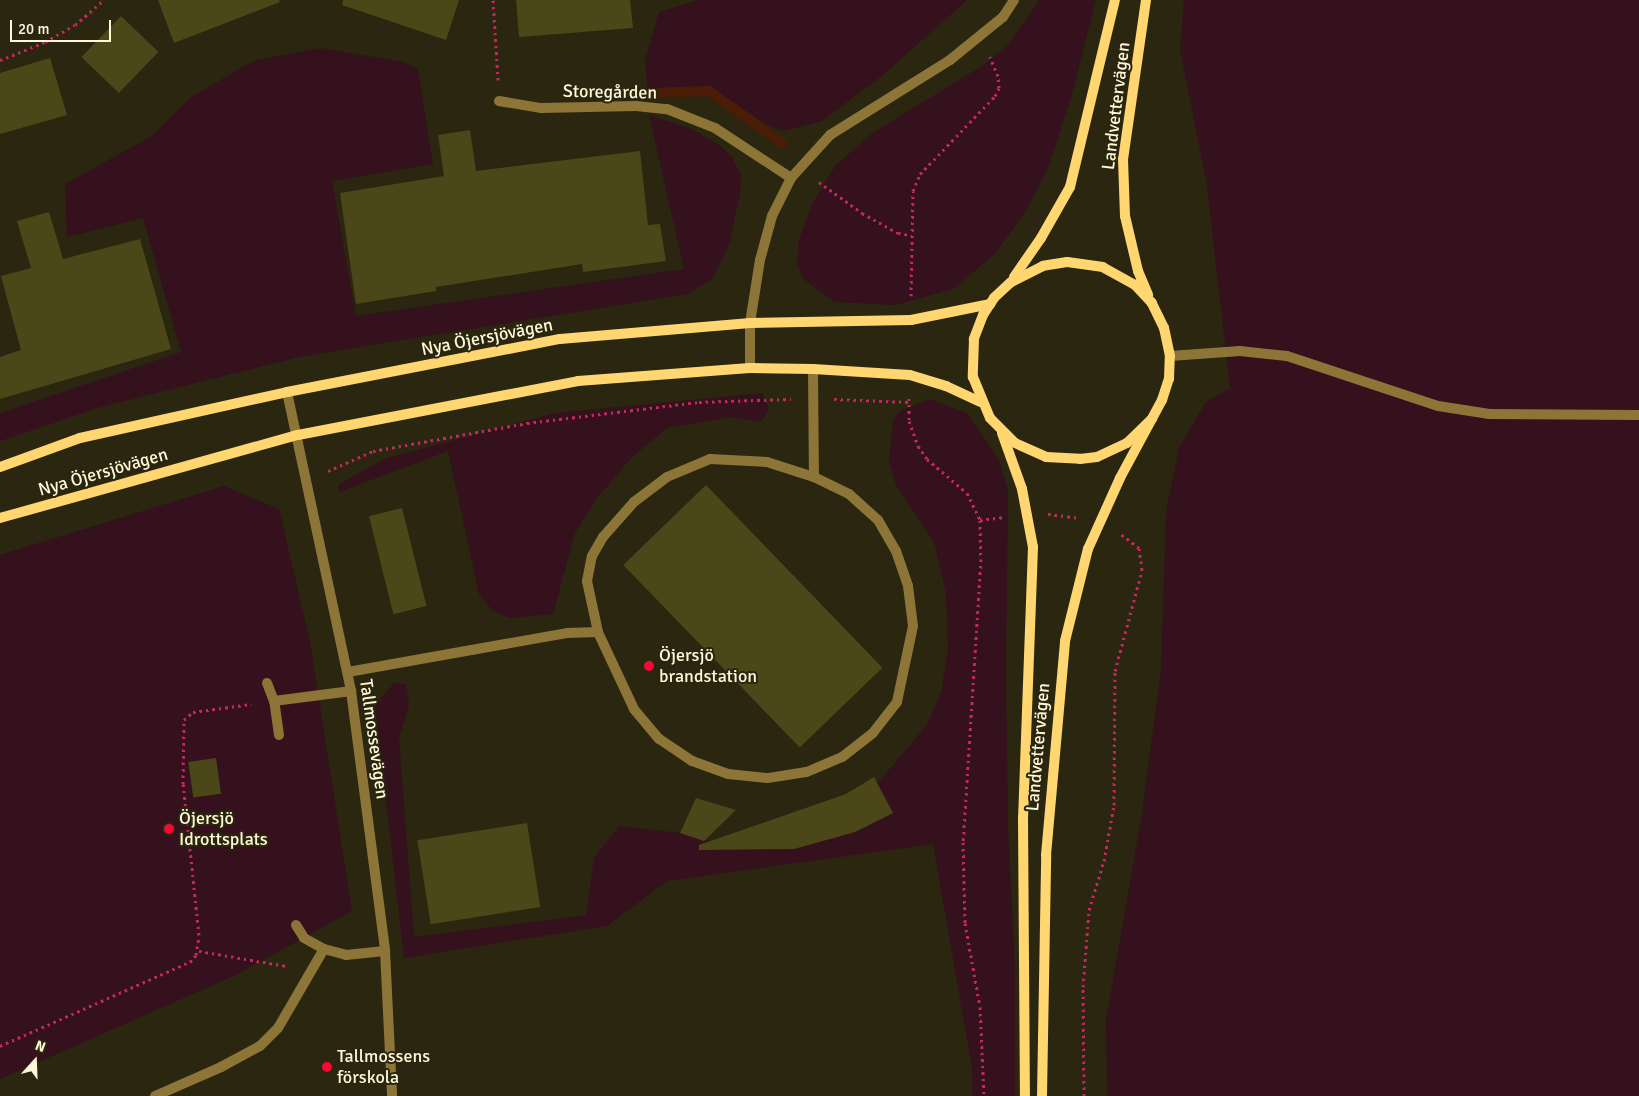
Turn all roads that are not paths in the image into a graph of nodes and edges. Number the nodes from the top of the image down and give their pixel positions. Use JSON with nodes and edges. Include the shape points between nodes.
{"nodes":[{"id":1,"x":1014,"y":0,"type":"edge"},
{"id":2,"x":1115,"y":0,"type":"edge"},
{"id":3,"x":1146,"y":0,"type":"edge"},
{"id":4,"x":499,"y":101,"type":"road end"},
{"id":5,"x":791,"y":178,"type":"junction"},
{"id":6,"x":1011,"y":282,"type":"junction"},
{"id":7,"x":1152,"y":303,"type":"junction"},
{"id":8,"x":990,"y":304,"type":"junction"},
{"id":9,"x":750,"y":322,"type":"junction"},
{"id":10,"x":1170,"y":356,"type":"junction"},
{"id":11,"x":750,"y":368,"type":"junction"},
{"id":12,"x":813,"y":369,"type":"junction"},
{"id":13,"x":287,"y":392,"type":"junction"},
{"id":14,"x":981,"y":402,"type":"junction"},
{"id":15,"x":1639,"y":415,"type":"edge"},
{"id":16,"x":1152,"y":419,"type":"junction"},
{"id":17,"x":1002,"y":432,"type":"junction"},
{"id":18,"x":298,"y":435,"type":"junction"},
{"id":19,"x":0,"y":467,"type":"edge"},
{"id":20,"x":814,"y":477,"type":"junction"},
{"id":21,"x":0,"y":518,"type":"edge"},
{"id":22,"x":598,"y":632,"type":"junction"},
{"id":23,"x":348,"y":672,"type":"junction"},
{"id":24,"x":267,"y":684,"type":"dead end"},
{"id":25,"x":351,"y":691,"type":"junction"},
{"id":26,"x":274,"y":701,"type":"junction"},
{"id":27,"x":278,"y":735,"type":"dead end"},
{"id":28,"x":296,"y":925,"type":"dead end"},
{"id":29,"x":324,"y":949,"type":"junction"},
{"id":30,"x":385,"y":951,"type":"junction"},
{"id":31,"x":155,"y":1096,"type":"edge"},
{"id":32,"x":392,"y":1096,"type":"edge"},
{"id":33,"x":1024,"y":1096,"type":"edge"},
{"id":34,"x":1042,"y":1096,"type":"edge"}],
"edges":[{"from":1,"to":5,"type":"street","via":[[1003,17],[950,60],[830,136]]},
{"from":2,"to":6,"type":"street","name":"Landvettervägen","via":[[1070,187],[1042,238]]},
{"from":3,"to":7,"type":"street","name":"Landvettervägen","via":[[1123,159],[1125,216],[1138,271]]},
{"from":4,"to":5,"type":"street","name":"Storegården","via":[[541,108],[636,106],[667,109],[715,128]]},
{"from":5,"to":9,"type":"street","via":[[772,216]]},
{"from":6,"to":7,"type":"street","name":"Landvettervägen","via":[[1043,266],[1086,263],[1125,278]]},
{"from":6,"to":8,"type":"street","name":"Landvettervägen"},
{"from":7,"to":10,"type":"street","name":"Landvettervägen","via":[[1164,328]]},
{"from":8,"to":9,"type":"street","name":"Nya Öjersjövägen","via":[[911,320]]},
{"from":8,"to":14,"type":"street","name":"Landvettervägen","via":[[978,327],[972,352],[973,377]]},
{"from":9,"to":11,"type":"street"},
{"from":9,"to":13,"type":"street","name":"Nya Öjersjövägen","via":[[560,339]]},
{"from":10,"to":15,"type":"street","via":[[1240,351],[1287,356],[1430,403],[1489,414]]},
{"from":10,"to":16,"type":"street","name":"Landvettervägen","via":[[1166,389]]},
{"from":11,"to":12,"type":"street","name":"Nya Öjersjövägen"},
{"from":11,"to":18,"type":"street","name":"Nya Öjersjövägen","via":[[578,381]]},
{"from":12,"to":14,"type":"street","name":"Nya Öjersjövägen","via":[[910,376],[946,386]]},
{"from":12,"to":20,"type":"street"},
{"from":13,"to":18,"type":"street","name":"Tallmossevägen"},
{"from":13,"to":19,"type":"street","name":"Nya Öjersjövägen","via":[[80,438]]},
{"from":14,"to":17,"type":"street","name":"Landvettervägen"},
{"from":16,"to":17,"type":"street","name":"Landvettervägen","via":[[1127,442],[1096,457],[1080,460],[1046,457],[1030,451]]},
{"from":16,"to":34,"type":"street","name":"Landvettervägen","via":[[1099,523],[1075,592],[1065,641],[1046,855]]},
{"from":17,"to":33,"type":"street","name":"Landvettervägen","via":[[1028,514],[1033,584],[1027,656],[1023,818]]},
{"from":18,"to":21,"type":"street","name":"Nya Öjersjövägen"},
{"from":18,"to":23,"type":"street","name":"Tallmossevägen"},
{"from":20,"to":22,"type":"street","via":[[767,462],[710,459],[667,477],[634,502],[592,556],[587,581]]},
{"from":20,"to":22,"type":"street","via":[[849,494],[878,520],[896,550],[908,586],[913,626],[897,702],[873,733],[842,757],[806,772],[767,778],[728,774],[692,761],[660,739],[634,709]]},
{"from":22,"to":23,"type":"street","via":[[567,633]]},
{"from":23,"to":25,"type":"street","name":"Tallmossevägen"},
{"from":24,"to":26,"type":"street"},
{"from":25,"to":26,"type":"street"},
{"from":25,"to":30,"type":"street","name":"Tallmossevägen"},
{"from":26,"to":27,"type":"street"},
{"from":28,"to":29,"type":"street","via":[[304,938]]},
{"from":29,"to":30,"type":"street","via":[[346,955]]},
{"from":29,"to":31,"type":"street","via":[[278,1028],[260,1046],[222,1067]]},
{"from":30,"to":32,"type":"street","name":"Tallmossevägen"}]}
